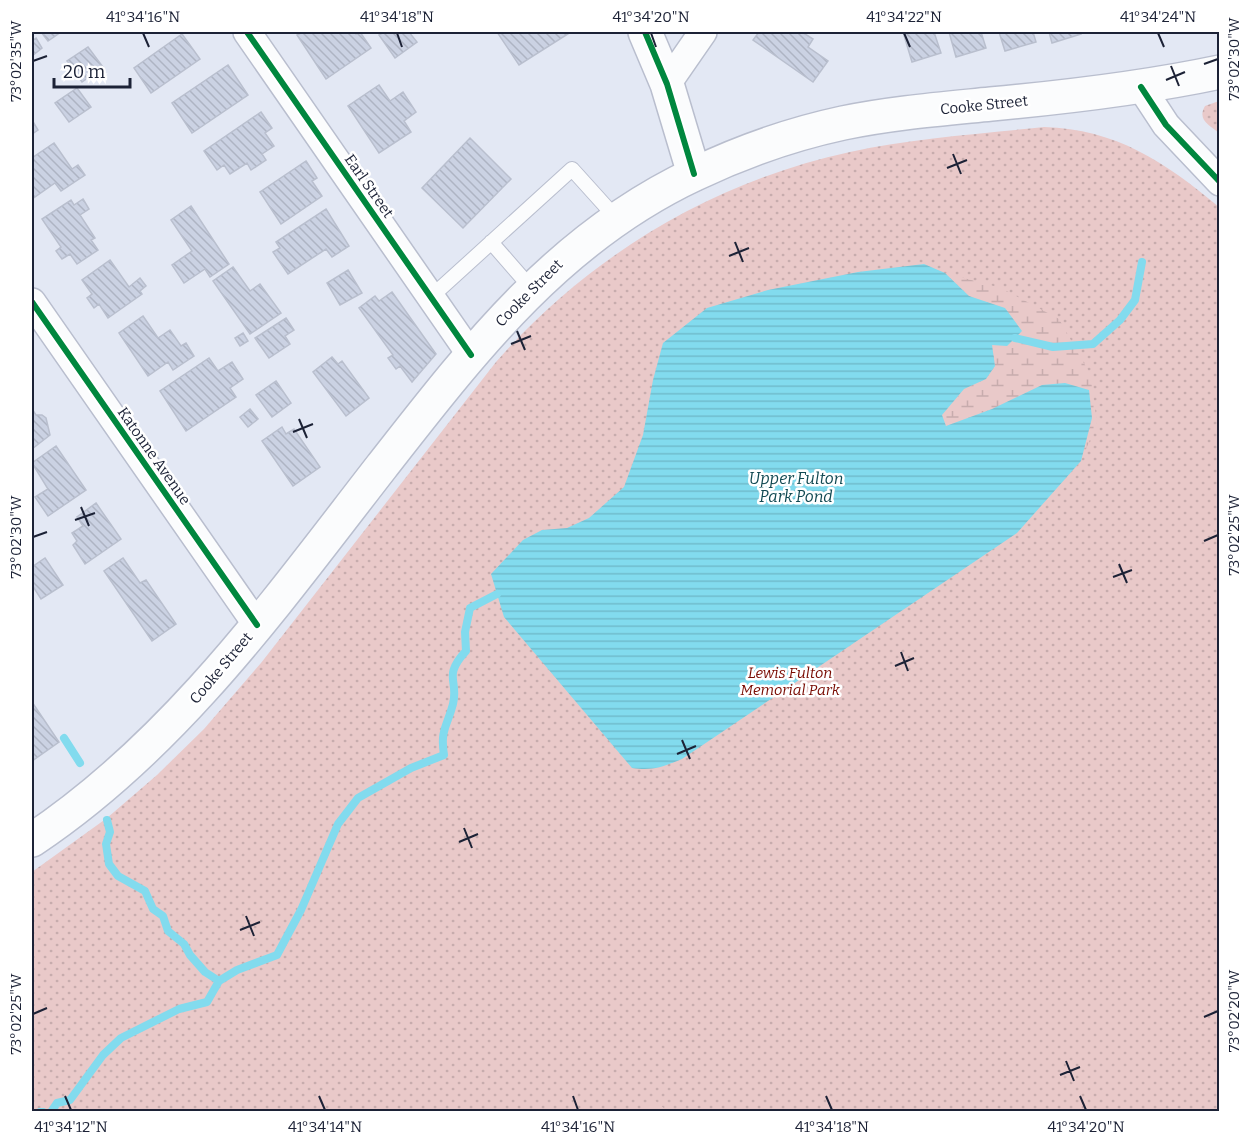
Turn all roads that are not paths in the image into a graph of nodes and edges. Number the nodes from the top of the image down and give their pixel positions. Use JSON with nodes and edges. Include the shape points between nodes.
{"nodes":[{"id":1,"x":247,"y":32,"type":"edge"},
{"id":2,"x":645,"y":32,"type":"edge"},
{"id":3,"x":704,"y":32,"type":"edge"},
{"id":4,"x":1220,"y":72,"type":"edge"},
{"id":5,"x":667,"y":84,"type":"junction"},
{"id":6,"x":1141,"y":87,"type":"junction"},
{"id":7,"x":694,"y":174,"type":"junction"},
{"id":8,"x":1220,"y":182,"type":"edge"},
{"id":9,"x":618,"y":219,"type":"junction"},
{"id":10,"x":491,"y":242,"type":"junction"},
{"id":11,"x":532,"y":289,"type":"junction"},
{"id":12,"x":431,"y":297,"type":"junction"},
{"id":13,"x":32,"y":302,"type":"edge"},
{"id":14,"x":471,"y":355,"type":"junction"},
{"id":15,"x":257,"y":625,"type":"junction"},
{"id":16,"x":32,"y":840,"type":"edge"}],
"edges":[{"from":1,"to":12,"type":"street","name":"Earl Street"},
{"from":2,"to":5,"type":"main road"},
{"from":3,"to":5,"type":"street"},
{"from":4,"to":6,"type":"main road","name":"Cooke Street"},
{"from":5,"to":7,"type":"main road"},
{"from":6,"to":7,"type":"main road","name":"Cooke Street","via":[[845,123],[760,147]]},
{"from":6,"to":8,"type":"street","via":[[1166,125]]},
{"from":7,"to":9,"type":"main road","name":"Cooke Street"},
{"from":9,"to":10,"type":"lane","via":[[572,169]]},
{"from":9,"to":11,"type":"main road","name":"Cooke Street","via":[[568,255]]},
{"from":10,"to":11,"type":"lane"},
{"from":10,"to":12,"type":"lane"},
{"from":11,"to":14,"type":"main road","name":"Cooke Street"},
{"from":12,"to":14,"type":"street","name":"Earl Street"},
{"from":13,"to":15,"type":"street","name":"Katonne Avenue"},
{"from":14,"to":15,"type":"main road","name":"Cooke Street"},
{"from":15,"to":16,"type":"main road","name":"Cooke Street","via":[[188,707],[141,754]]}]}
